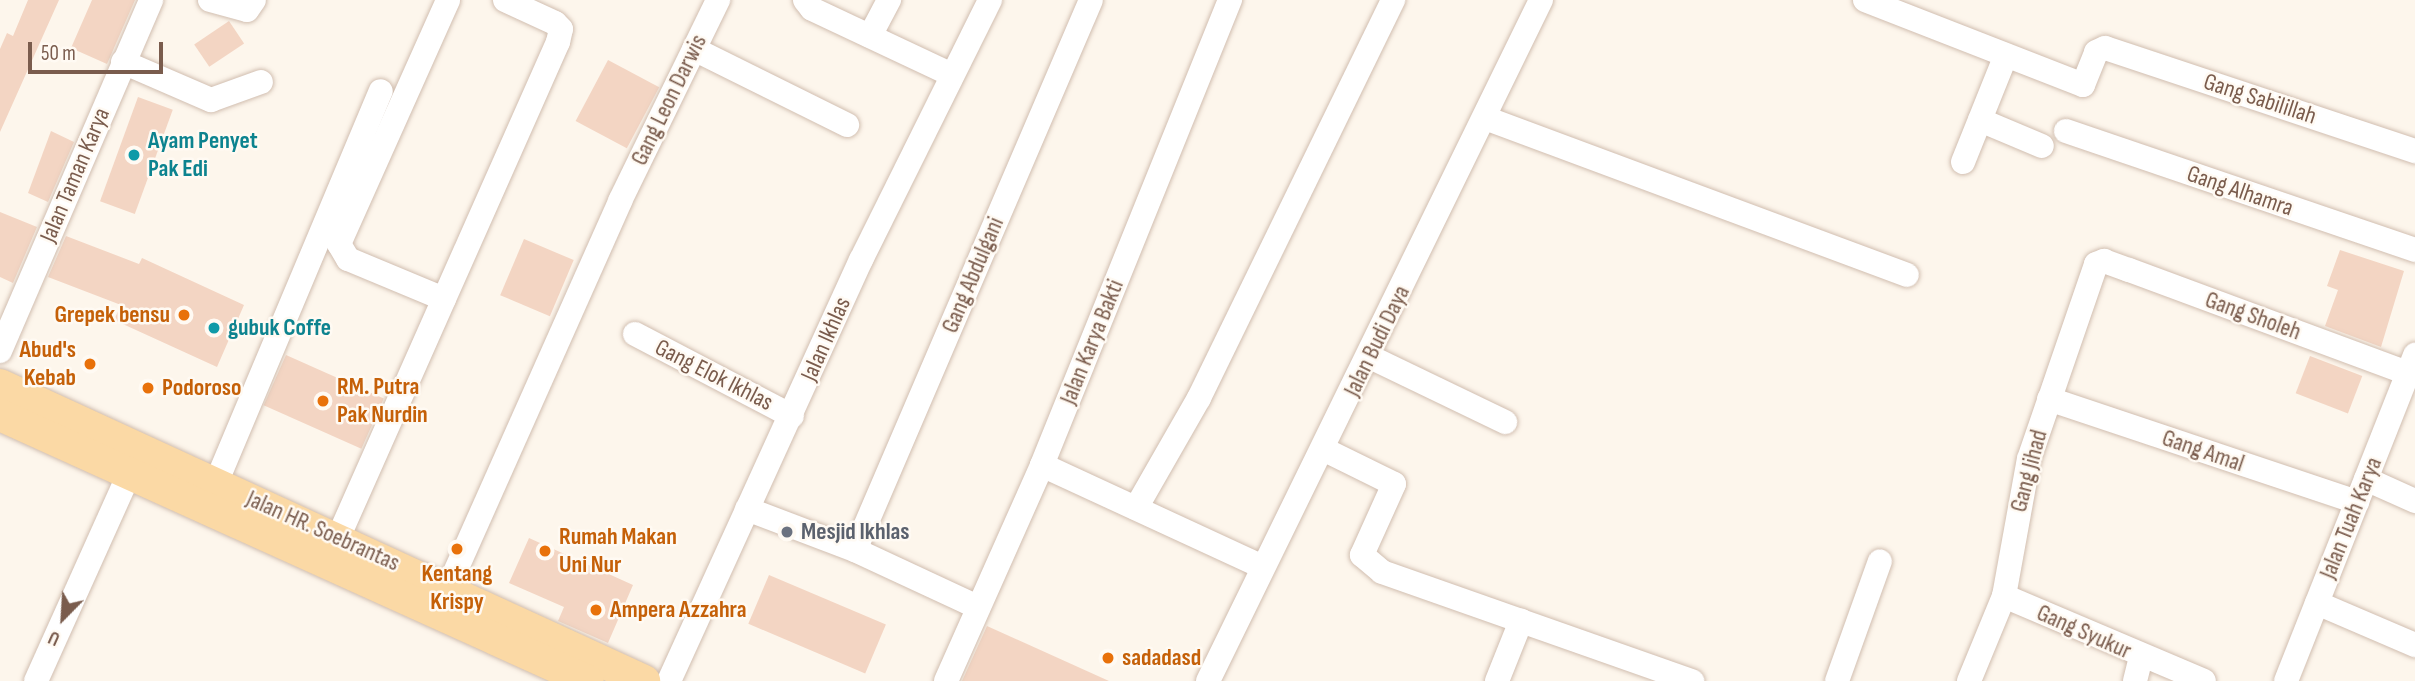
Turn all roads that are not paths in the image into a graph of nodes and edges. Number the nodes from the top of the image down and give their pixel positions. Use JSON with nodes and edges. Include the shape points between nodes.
{"nodes":[{"id":1,"x":151,"y":0,"type":"edge"},
{"id":2,"x":210,"y":0,"type":"edge"},
{"id":3,"x":254,"y":0,"type":"edge"},
{"id":4,"x":448,"y":0,"type":"edge"},
{"id":5,"x":505,"y":0,"type":"edge"},
{"id":6,"x":718,"y":0,"type":"edge"},
{"id":7,"x":805,"y":0,"type":"edge"},
{"id":8,"x":889,"y":0,"type":"edge"},
{"id":9,"x":990,"y":0,"type":"edge"},
{"id":10,"x":1091,"y":0,"type":"edge"},
{"id":11,"x":1230,"y":0,"type":"edge"},
{"id":12,"x":1393,"y":0,"type":"edge"},
{"id":13,"x":1541,"y":0,"type":"edge"},
{"id":14,"x":1865,"y":0,"type":"edge"},
{"id":15,"x":870,"y":36,"type":"junction"},
{"id":16,"x":694,"y":50,"type":"junction"},
{"id":17,"x":2006,"y":55,"type":"junction"},
{"id":18,"x":123,"y":62,"type":"junction"},
{"id":19,"x":953,"y":75,"type":"junction"},
{"id":20,"x":261,"y":82,"type":"dead end"},
{"id":21,"x":392,"y":94,"type":"junction"},
{"id":22,"x":1485,"y":118,"type":"junction"},
{"id":23,"x":1980,"y":120,"type":"junction"},
{"id":24,"x":847,"y":125,"type":"dead end"},
{"id":25,"x":2066,"y":131,"type":"dead end"},
{"id":26,"x":2042,"y":146,"type":"dead end"},
{"id":27,"x":2415,"y":150,"type":"edge"},
{"id":28,"x":1963,"y":162,"type":"dead end"},
{"id":29,"x":2415,"y":250,"type":"edge"},
{"id":30,"x":2096,"y":264,"type":"joint"},
{"id":31,"x":1907,"y":275,"type":"dead end"},
{"id":32,"x":444,"y":299,"type":"junction"},
{"id":33,"x":635,"y":334,"type":"dead end"},
{"id":34,"x":0,"y":351,"type":"edge"},
{"id":35,"x":1370,"y":357,"type":"junction"},
{"id":36,"x":2412,"y":364,"type":"edge"},
{"id":37,"x":0,"y":385,"type":"edge"},
{"id":38,"x":2049,"y":399,"type":"junction"},
{"id":39,"x":0,"y":415,"type":"edge"},
{"id":40,"x":792,"y":416,"type":"junction"},
{"id":41,"x":1506,"y":422,"type":"dead end"},
{"id":42,"x":1323,"y":449,"type":"junction"},
{"id":43,"x":1042,"y":465,"type":"junction"},
{"id":44,"x":129,"y":474,"type":"junction"},
{"id":45,"x":2366,"y":479,"type":"junction"},
{"id":46,"x":216,"y":483,"type":"junction"},
{"id":47,"x":2414,"y":497,"type":"edge"},
{"id":48,"x":2357,"y":502,"type":"junction"},
{"id":49,"x":1136,"y":508,"type":"junction"},
{"id":50,"x":747,"y":509,"type":"junction"},
{"id":51,"x":338,"y":538,"type":"junction"},
{"id":52,"x":855,"y":551,"type":"junction"},
{"id":53,"x":1880,"y":562,"type":"dead end"},
{"id":54,"x":1263,"y":567,"type":"junction"},
{"id":55,"x":448,"y":588,"type":"junction"},
{"id":56,"x":2004,"y":597,"type":"junction"},
{"id":57,"x":2317,"y":603,"type":"junction"},
{"id":58,"x":978,"y":607,"type":"junction"},
{"id":59,"x":485,"y":620,"type":"junction"},
{"id":60,"x":1521,"y":621,"type":"junction"},
{"id":61,"x":2415,"y":645,"type":"edge"},
{"id":62,"x":2141,"y":657,"type":"junction"},
{"id":63,"x":36,"y":681,"type":"edge"},
{"id":64,"x":588,"y":681,"type":"edge"},
{"id":65,"x":644,"y":681,"type":"edge"},
{"id":66,"x":669,"y":681,"type":"edge"},
{"id":67,"x":946,"y":681,"type":"edge"},
{"id":68,"x":1208,"y":681,"type":"edge"},
{"id":69,"x":1497,"y":681,"type":"edge"},
{"id":70,"x":1692,"y":681,"type":"edge"},
{"id":71,"x":1837,"y":681,"type":"edge"},
{"id":72,"x":1969,"y":681,"type":"edge"},
{"id":73,"x":2134,"y":681,"type":"edge"},
{"id":74,"x":2204,"y":681,"type":"edge"},
{"id":75,"x":2286,"y":681,"type":"edge"}],
"edges":[{"from":1,"to":18,"type":"street","name":"Jalan Taman Karya"},
{"from":2,"to":3,"type":"street","via":[[247,10]]},
{"from":4,"to":21,"type":"street"},
{"from":5,"to":32,"type":"street","via":[[561,29]]},
{"from":6,"to":16,"type":"street","name":"Gang Leon Darwis"},
{"from":7,"to":15,"type":"street","via":[[812,9]]},
{"from":8,"to":15,"type":"street"},
{"from":9,"to":19,"type":"street","name":"Jalan Ikhlas"},
{"from":10,"to":52,"type":"street","name":"Gang Abdulgani"},
{"from":11,"to":43,"type":"street","name":"Jalan Karya Bakti"},
{"from":12,"to":49,"type":"street","via":[[1199,398]]},
{"from":13,"to":22,"type":"street","name":"Jalan Budi Daya"},
{"from":14,"to":17,"type":"street"},
{"from":15,"to":19,"type":"street"},
{"from":16,"to":24,"type":"street"},
{"from":16,"to":55,"type":"street","name":"Gang Leon Darwis","via":[[620,201]]},
{"from":17,"to":23,"type":"street"},
{"from":17,"to":27,"type":"street","name":"Gang Sabilillah","via":[[2083,85],[2095,52],[2105,48]]},
{"from":18,"to":20,"type":"street","via":[[211,100]]},
{"from":18,"to":34,"type":"street","name":"Jalan Taman Karya"},
{"from":19,"to":40,"type":"street","name":"Jalan Ikhlas","via":[[861,260]]},
{"from":21,"to":32,"type":"street","via":[[339,244],[348,259]]},
{"from":21,"to":46,"type":"street"},
{"from":22,"to":31,"type":"street"},
{"from":22,"to":35,"type":"street","name":"Jalan Budi Daya"},
{"from":23,"to":26,"type":"street"},
{"from":23,"to":28,"type":"street"},
{"from":25,"to":29,"type":"street","name":"Gang Alhamra"},
{"from":30,"to":36,"type":"street","name":"Gang Sholeh","via":[[2104,261]]},
{"from":30,"to":38,"type":"street","name":"Gang Jihad"},
{"from":32,"to":51,"type":"street"},
{"from":33,"to":40,"type":"street","name":"Gang Elok Ikhlas"},
{"from":35,"to":41,"type":"street"},
{"from":35,"to":42,"type":"street","name":"Jalan Budi Daya"},
{"from":36,"to":45,"type":"street","name":"Jalan Tuah Karya"},
{"from":37,"to":46,"type":"main road","name":"Jalan HR. Soebrantas"},
{"from":38,"to":48,"type":"street","name":"Gang Amal"},
{"from":38,"to":56,"type":"street","name":"Gang Jihad","via":[[2018,500]]},
{"from":39,"to":44,"type":"main road","name":"Jalan HR. Soebrantas"},
{"from":40,"to":50,"type":"street","name":"Jalan Ikhlas"},
{"from":42,"to":54,"type":"street","name":"Jalan Budi Daya"},
{"from":42,"to":60,"type":"street","via":[[1394,484],[1362,555],[1369,562],[1382,572]]},
{"from":43,"to":49,"type":"street"},
{"from":43,"to":58,"type":"street","name":"Jalan Karya Bakti"},
{"from":44,"to":59,"type":"main road","name":"Jalan HR. Soebrantas"},
{"from":44,"to":63,"type":"street"},
{"from":45,"to":47,"type":"street"},
{"from":45,"to":48,"type":"street","name":"Jalan Tuah Karya"},
{"from":46,"to":51,"type":"main road","name":"Jalan HR. Soebrantas"},
{"from":48,"to":57,"type":"street","name":"Jalan Tuah Karya"},
{"from":49,"to":54,"type":"street"},
{"from":50,"to":52,"type":"street"},
{"from":50,"to":66,"type":"street","name":"Jalan Ikhlas"},
{"from":51,"to":55,"type":"main road","name":"Jalan HR. Soebrantas"},
{"from":52,"to":58,"type":"street"},
{"from":53,"to":71,"type":"street"},
{"from":54,"to":68,"type":"street","name":"Jalan Budi Daya"},
{"from":55,"to":59,"type":"main road","name":"Jalan HR. Soebrantas"},
{"from":56,"to":62,"type":"street","name":"Gang Syukur"},
{"from":56,"to":72,"type":"street","name":"Gang Jihad"},
{"from":57,"to":61,"type":"street"},
{"from":57,"to":75,"type":"street","name":"Jalan Tuah Karya"},
{"from":58,"to":67,"type":"street","name":"Jalan Karya Bakti"},
{"from":59,"to":64,"type":"main road","name":"Jalan HR. Soebrantas"},
{"from":59,"to":65,"type":"main road","name":"Jalan HR. Soebrantas"},
{"from":60,"to":69,"type":"street"},
{"from":60,"to":70,"type":"street"},
{"from":62,"to":73,"type":"street"},
{"from":62,"to":74,"type":"street","name":"Gang Syukur"}]}
